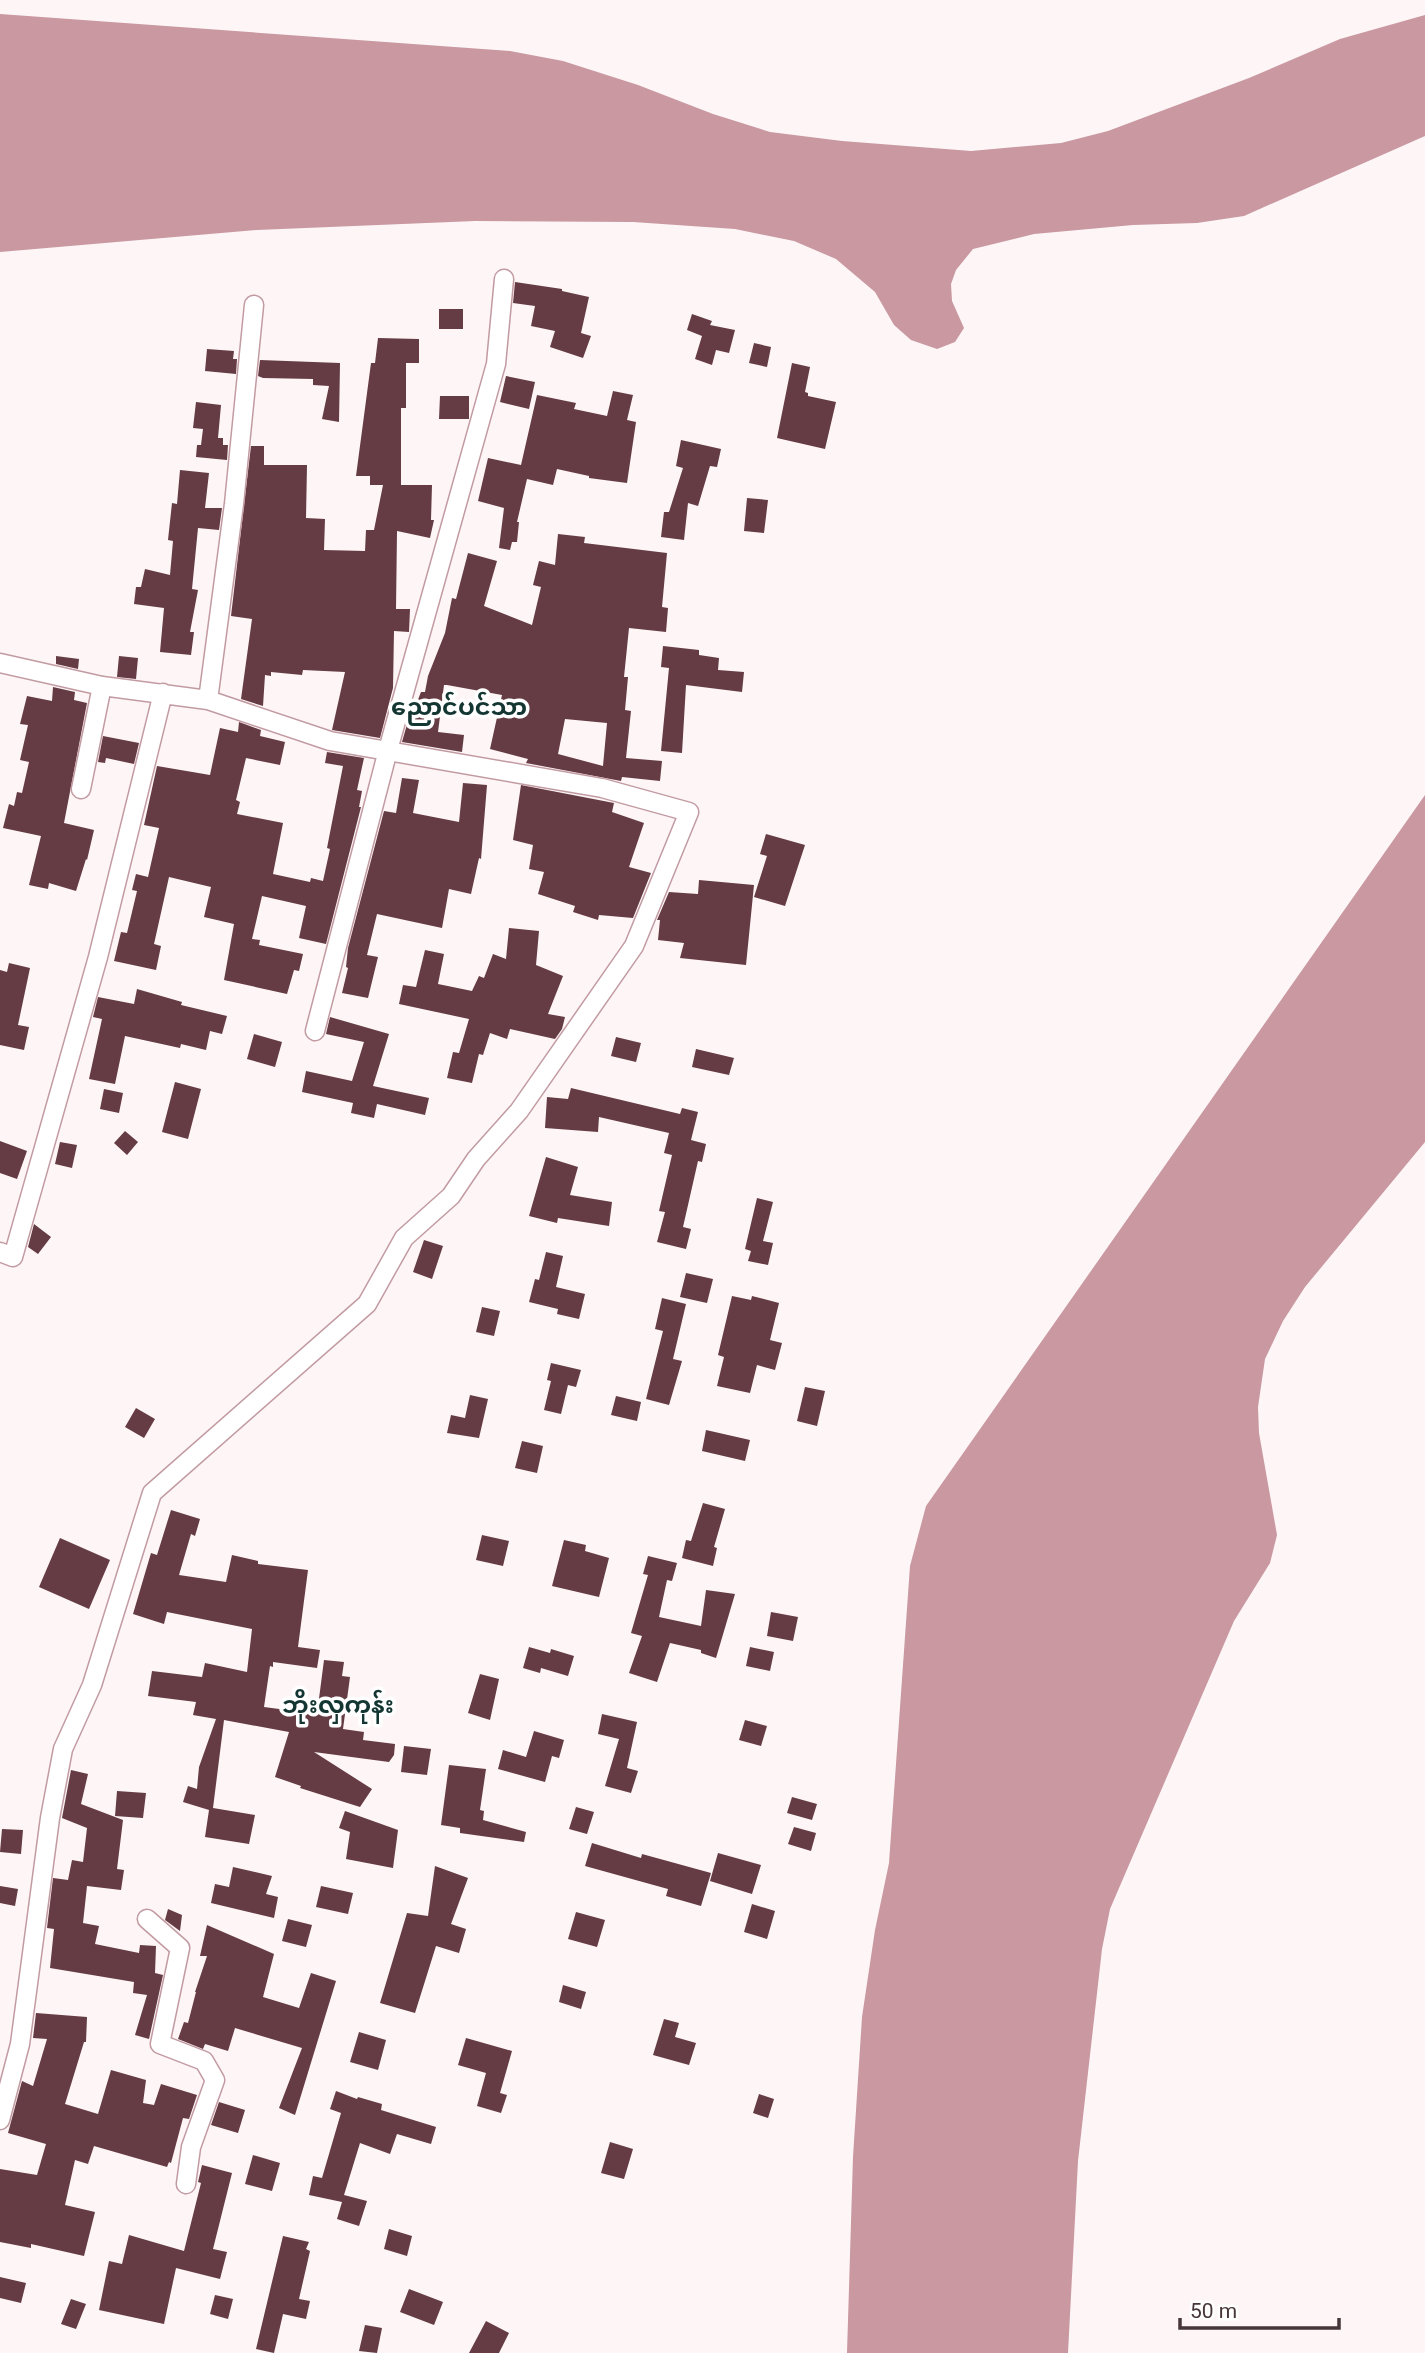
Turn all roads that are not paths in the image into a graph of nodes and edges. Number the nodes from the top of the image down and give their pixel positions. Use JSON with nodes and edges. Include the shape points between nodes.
{"nodes":[{"id":1,"x":504,"y":279,"type":"dead end"},
{"id":2,"x":254,"y":305,"type":"dead end"},
{"id":3,"x":0,"y":663,"type":"edge"},
{"id":4,"x":102,"y":686,"type":"junction"},
{"id":5,"x":163,"y":692,"type":"junction"},
{"id":6,"x":208,"y":700,"type":"junction"},
{"id":7,"x":388,"y":750,"type":"junction"},
{"id":8,"x":81,"y":789,"type":"dead end"},
{"id":9,"x":314,"y":1031,"type":"dead end"},
{"id":10,"x":0,"y":1252,"type":"edge"},
{"id":11,"x":147,"y":1919,"type":"dead end"},
{"id":12,"x":0,"y":2120,"type":"edge"},
{"id":13,"x":186,"y":2184,"type":"dead end"}],
"edges":[{"from":1,"to":7,"type":"street","via":[[496,364]]},
{"from":2,"to":6,"type":"street"},
{"from":3,"to":4,"type":"street"},
{"from":4,"to":5,"type":"street"},
{"from":4,"to":8,"type":"street"},
{"from":5,"to":6,"type":"street"},
{"from":5,"to":10,"type":"street","via":[[98,957],[13,1257]]},
{"from":6,"to":7,"type":"street","via":[[330,741]]},
{"from":7,"to":9,"type":"street"},
{"from":7,"to":12,"type":"street","via":[[601,788],[689,812],[634,946],[519,1111],[476,1159],[451,1196],[404,1238],[367,1304],[152,1493],[92,1685],[63,1749],[20,2044]]},
{"from":11,"to":13,"type":"street","via":[[180,1948],[160,2044],[204,2061],[215,2080],[191,2147]]}]}
